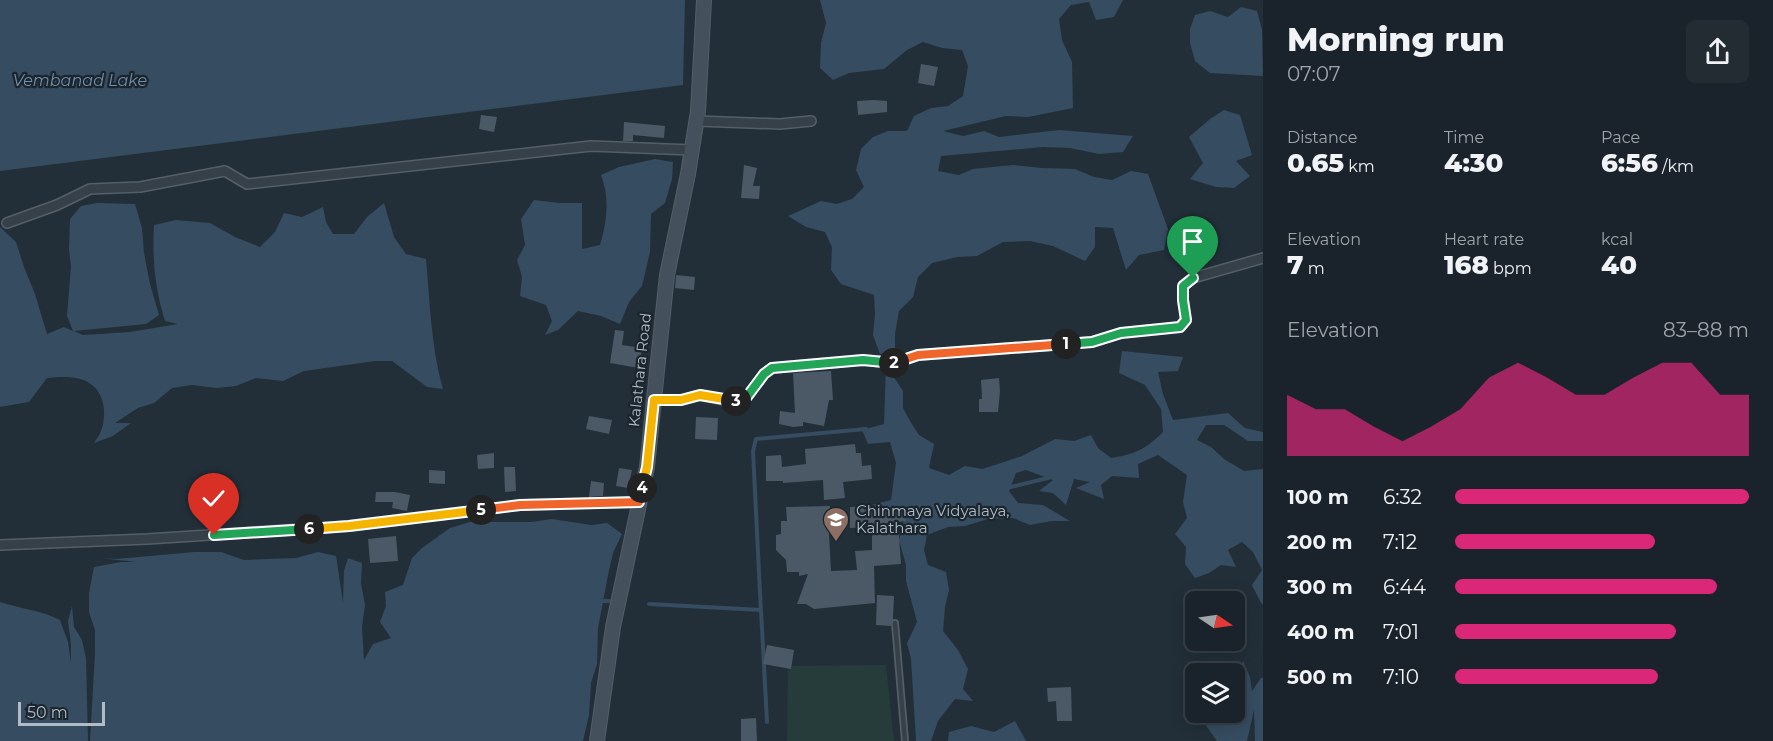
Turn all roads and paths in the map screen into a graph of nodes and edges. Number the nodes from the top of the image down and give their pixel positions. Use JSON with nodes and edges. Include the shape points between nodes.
{"nodes":[{"id":1,"x":704,"y":0,"type":"edge"},
{"id":2,"x":697,"y":121,"type":"junction"},
{"id":3,"x":811,"y":121,"type":"dead end"},
{"id":4,"x":692,"y":150,"type":"junction"},
{"id":5,"x":7,"y":223,"type":"dead end"},
{"id":6,"x":1263,"y":258,"type":"edge"},
{"id":7,"x":654,"y":400,"type":"junction"},
{"id":8,"x":639,"y":502,"type":"junction"},
{"id":9,"x":0,"y":545,"type":"edge"},
{"id":10,"x":895,"y":623,"type":"dead end"},
{"id":11,"x":597,"y":741,"type":"edge"},
{"id":12,"x":905,"y":741,"type":"edge"}],
"edges":[{"from":1,"to":2,"type":"street","name":"Kalathara Road"},
{"from":2,"to":3,"type":"street"},
{"from":2,"to":4,"type":"street","name":"Kalathara Road"},
{"from":4,"to":5,"type":"street","via":[[591,146],[247,184],[225,171],[140,187],[90,189]]},
{"from":4,"to":7,"type":"street","name":"Kalathara Road","via":[[667,275]]},
{"from":6,"to":7,"type":"street","via":[[1193,278],[1183,286],[1186,320],[1180,327],[1121,333],[1092,342],[918,355],[895,363],[863,360],[772,368],[746,398],[734,402],[700,395]]},
{"from":7,"to":8,"type":"street","name":"Kalathara Road"},
{"from":8,"to":9,"type":"street","via":[[520,505],[349,526]]},
{"from":8,"to":11,"type":"street","name":"Kalathara Road","via":[[613,627]]},
{"from":10,"to":12,"type":"lane"}]}
